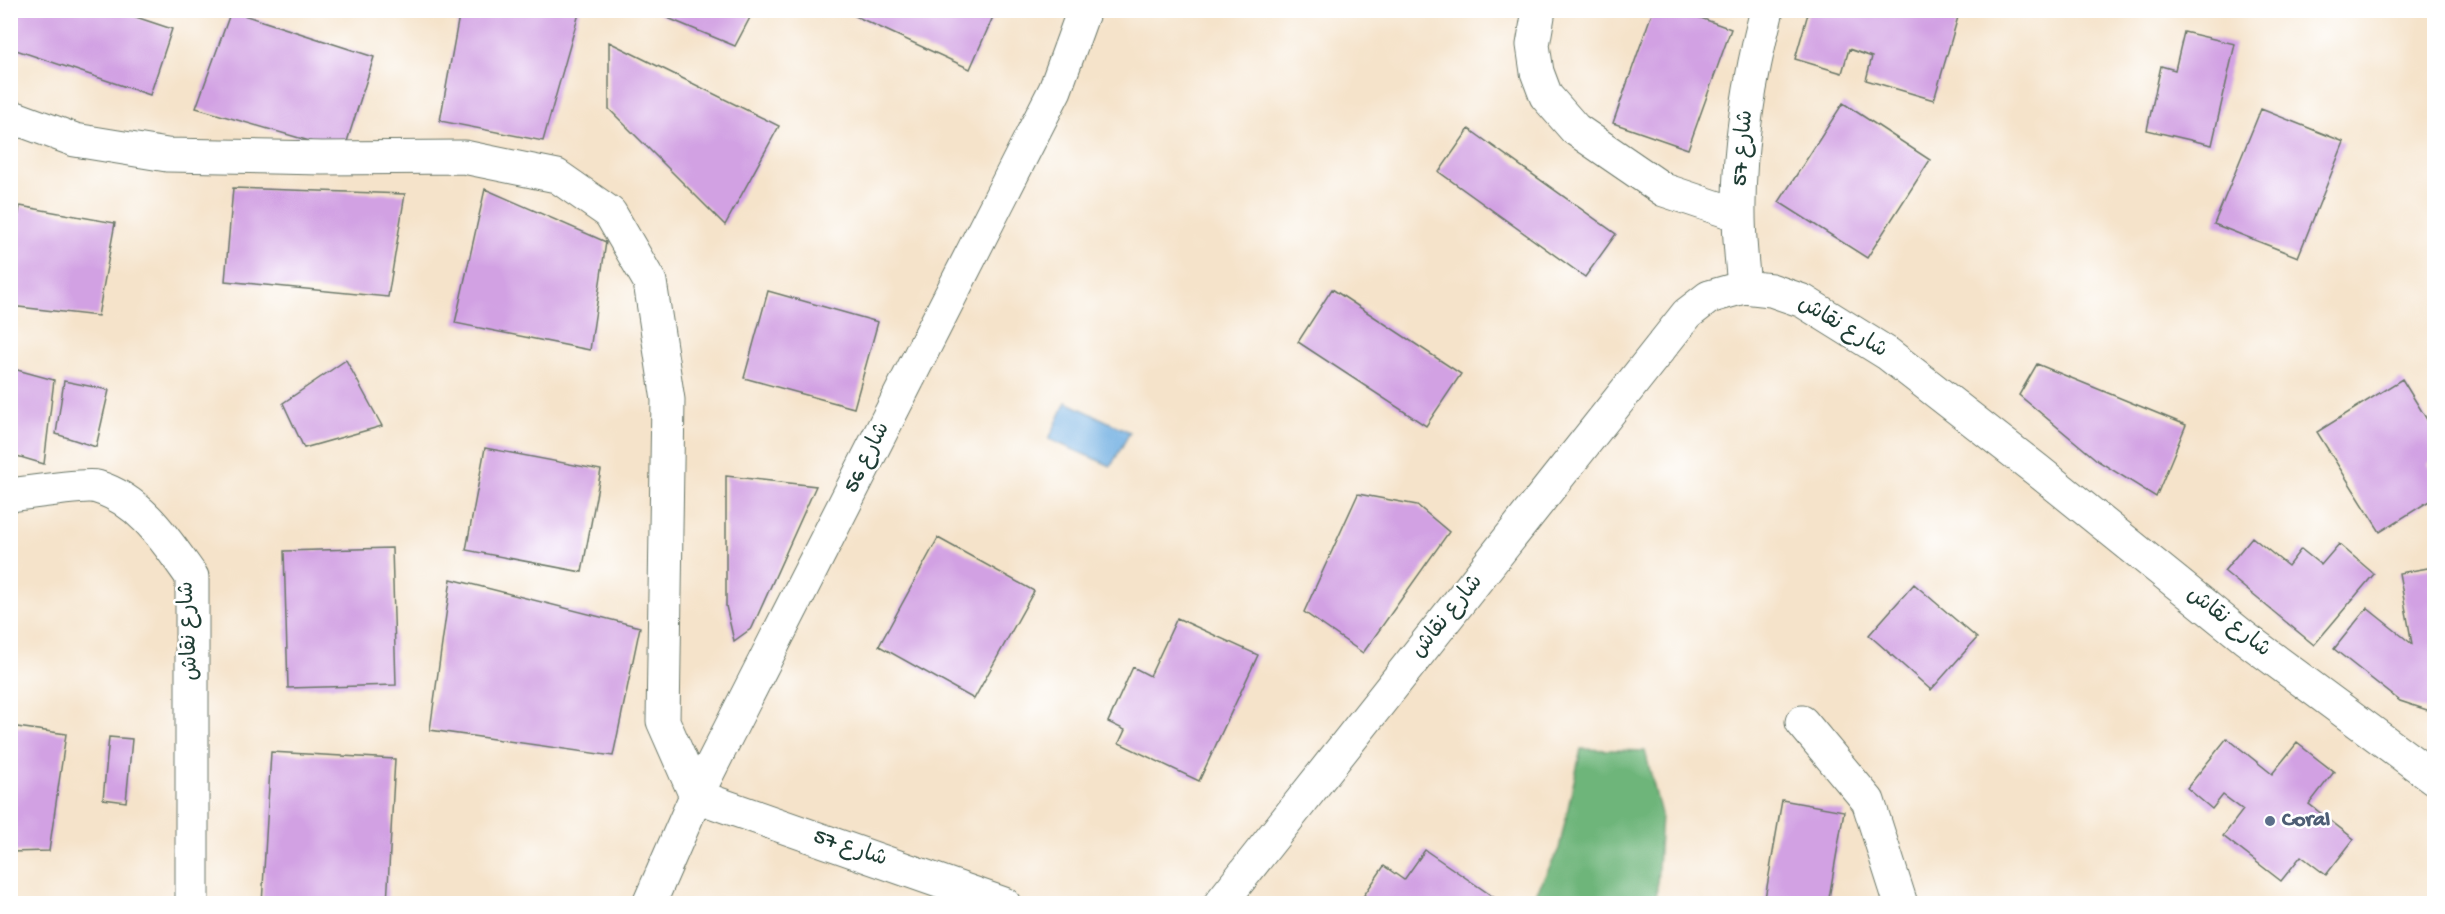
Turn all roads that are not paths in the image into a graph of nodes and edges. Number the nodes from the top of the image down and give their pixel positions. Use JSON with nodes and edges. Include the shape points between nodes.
{"nodes":[{"id":1,"x":1084,"y":10,"type":"edge"},
{"id":2,"x":1539,"y":10,"type":"edge"},
{"id":3,"x":1767,"y":10,"type":"edge"},
{"id":4,"x":10,"y":116,"type":"edge"},
{"id":5,"x":1739,"y":214,"type":"junction"},
{"id":6,"x":1744,"y":287,"type":"junction"},
{"id":7,"x":10,"y":495,"type":"edge"},
{"id":8,"x":1802,"y":722,"type":"dead end"},
{"id":9,"x":2434,"y":778,"type":"edge"},
{"id":10,"x":696,"y":796,"type":"junction"},
{"id":11,"x":192,"y":903,"type":"edge"},
{"id":12,"x":649,"y":903,"type":"edge"},
{"id":13,"x":1005,"y":903,"type":"edge"},
{"id":14,"x":1220,"y":903,"type":"edge"},
{"id":15,"x":1900,"y":903,"type":"edge"}],
"edges":[{"from":1,"to":10,"type":"street","name":"شارع 56","via":[[1055,90]]},
{"from":2,"to":5,"type":"street","via":[[1533,45],[1537,72],[1546,96],[1575,129],[1664,190]]},
{"from":3,"to":5,"type":"street","name":"شارع 57","via":[[1751,72]]},
{"from":4,"to":10,"type":"street","via":[[75,140],[167,155],[464,157],[557,176],[610,213],[650,282],[668,400],[663,721]]},
{"from":5,"to":6,"type":"street","name":"شارع 57"},
{"from":6,"to":9,"type":"street","name":"شارع نقاش","via":[[1771,290],[1803,302],[1888,354],[2245,638]]},
{"from":6,"to":14,"type":"street","name":"شارع نقاش","via":[[1709,297],[1688,314]]},
{"from":7,"to":11,"type":"street","name":"شارع نقاش","via":[[96,486],[135,507],[192,577]]},
{"from":8,"to":15,"type":"street","via":[[1868,801]]},
{"from":10,"to":12,"type":"street","name":"شارع 56"},
{"from":10,"to":13,"type":"street","name":"شارع 57"}]}
